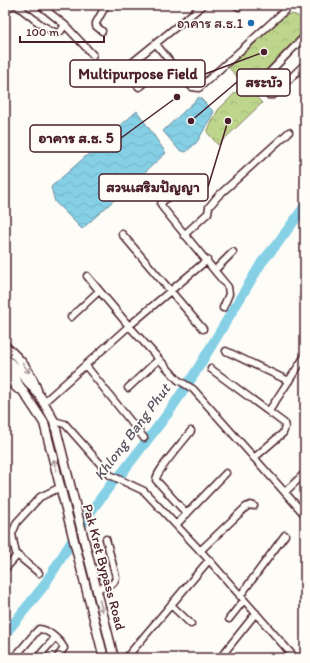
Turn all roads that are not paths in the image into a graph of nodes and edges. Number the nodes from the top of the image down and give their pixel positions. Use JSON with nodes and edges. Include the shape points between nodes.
{"nodes":[{"id":1,"x":16,"y":5,"type":"edge"},
{"id":2,"x":40,"y":5,"type":"edge"},
{"id":3,"x":106,"y":5,"type":"edge"},
{"id":4,"x":203,"y":5,"type":"edge"},
{"id":5,"x":291,"y":5,"type":"edge"},
{"id":6,"x":302,"y":5,"type":"edge"},
{"id":7,"x":305,"y":8,"type":"edge"},
{"id":8,"x":65,"y":25,"type":"junction"},
{"id":9,"x":102,"y":32,"type":"dead end"},
{"id":10,"x":305,"y":36,"type":"edge"},
{"id":11,"x":156,"y":44,"type":"junction"},
{"id":12,"x":93,"y":55,"type":"dead end"},
{"id":13,"x":170,"y":62,"type":"junction"},
{"id":14,"x":305,"y":64,"type":"edge"},
{"id":15,"x":289,"y":132,"type":"dead end"},
{"id":16,"x":187,"y":182,"type":"dead end"},
{"id":17,"x":122,"y":234,"type":"dead end"},
{"id":18,"x":184,"y":235,"type":"junction"},
{"id":19,"x":233,"y":252,"type":"dead end"},
{"id":20,"x":207,"y":260,"type":"junction"},
{"id":21,"x":215,"y":270,"type":"junction"},
{"id":22,"x":87,"y":276,"type":"dead end"},
{"id":23,"x":99,"y":291,"type":"junction"},
{"id":24,"x":171,"y":292,"type":"junction"},
{"id":25,"x":223,"y":308,"type":"dead end"},
{"id":26,"x":71,"y":317,"type":"dead end"},
{"id":27,"x":129,"y":326,"type":"junction"},
{"id":28,"x":203,"y":329,"type":"dead end"},
{"id":29,"x":5,"y":346,"type":"edge"},
{"id":30,"x":226,"y":352,"type":"dead end"},
{"id":31,"x":305,"y":356,"type":"edge"},
{"id":32,"x":5,"y":358,"type":"edge"},
{"id":33,"x":159,"y":359,"type":"junction"},
{"id":34,"x":86,"y":366,"type":"junction"},
{"id":35,"x":300,"y":366,"type":"junction"},
{"id":36,"x":5,"y":368,"type":"edge"},
{"id":37,"x":211,"y":370,"type":"dead end"},
{"id":38,"x":305,"y":370,"type":"edge"},
{"id":39,"x":5,"y":377,"type":"edge"},
{"id":40,"x":289,"y":381,"type":"junction"},
{"id":41,"x":128,"y":388,"type":"dead end"},
{"id":42,"x":28,"y":397,"type":"junction"},
{"id":43,"x":42,"y":400,"type":"junction"},
{"id":44,"x":269,"y":411,"type":"junction"},
{"id":45,"x":54,"y":421,"type":"junction"},
{"id":46,"x":191,"y":431,"type":"dead end"},
{"id":47,"x":144,"y":438,"type":"dead end"},
{"id":48,"x":254,"y":458,"type":"junction"},
{"id":49,"x":226,"y":473,"type":"dead end"},
{"id":50,"x":305,"y":473,"type":"edge"},
{"id":51,"x":60,"y":487,"type":"junction"},
{"id":52,"x":285,"y":492,"type":"junction"},
{"id":53,"x":254,"y":506,"type":"dead end"},
{"id":54,"x":187,"y":514,"type":"junction"},
{"id":55,"x":305,"y":515,"type":"edge"},
{"id":56,"x":176,"y":525,"type":"junction"},
{"id":57,"x":285,"y":534,"type":"dead end"},
{"id":58,"x":106,"y":539,"type":"dead end"},
{"id":59,"x":200,"y":551,"type":"junction"},
{"id":60,"x":16,"y":554,"type":"junction"},
{"id":61,"x":209,"y":560,"type":"junction"},
{"id":62,"x":5,"y":569,"type":"edge"},
{"id":63,"x":39,"y":573,"type":"dead end"},
{"id":64,"x":96,"y":588,"type":"junction"},
{"id":65,"x":242,"y":598,"type":"junction"},
{"id":66,"x":171,"y":605,"type":"junction"},
{"id":67,"x":256,"y":613,"type":"junction"},
{"id":68,"x":229,"y":619,"type":"dead end"},
{"id":69,"x":191,"y":624,"type":"dead end"},
{"id":70,"x":55,"y":638,"type":"junction"},
{"id":71,"x":14,"y":658,"type":"edge"},
{"id":72,"x":37,"y":658,"type":"edge"},
{"id":73,"x":57,"y":658,"type":"edge"},
{"id":74,"x":104,"y":658,"type":"edge"},
{"id":75,"x":114,"y":658,"type":"edge"},
{"id":76,"x":126,"y":658,"type":"edge"},
{"id":77,"x":220,"y":658,"type":"edge"},
{"id":78,"x":295,"y":658,"type":"edge"}],
"edges":[{"from":1,"to":8,"type":"street","via":[[42,26],[56,33]]},
{"from":2,"to":8,"type":"street"},
{"from":3,"to":9,"type":"street","via":[[96,22],[96,26]]},
{"from":4,"to":11,"type":"street"},
{"from":5,"to":13,"type":"street","via":[[199,88],[192,87]]},
{"from":6,"to":7,"type":"street"},
{"from":8,"to":12,"type":"street"},
{"from":10,"to":14,"type":"street","via":[[258,84],[272,95]]},
{"from":11,"to":13,"type":"street"},
{"from":11,"to":13,"type":"street","via":[[123,70],[139,87]]},
{"from":15,"to":18,"type":"street","via":[[218,196],[209,207],[208,213]]},
{"from":16,"to":18,"type":"street","via":[[161,204]]},
{"from":17,"to":24,"type":"street"},
{"from":18,"to":20,"type":"street"},
{"from":19,"to":21,"type":"street"},
{"from":20,"to":21,"type":"street"},
{"from":20,"to":24,"type":"street"},
{"from":21,"to":25,"type":"street","via":[[230,290]]},
{"from":22,"to":23,"type":"street"},
{"from":23,"to":26,"type":"street"},
{"from":23,"to":27,"type":"street"},
{"from":24,"to":27,"type":"street"},
{"from":24,"to":28,"type":"street"},
{"from":27,"to":33,"type":"street"},
{"from":27,"to":34,"type":"street"},
{"from":29,"to":43,"type":"main road","one_way":true,"via":[[19,358],[32,376]]},
{"from":30,"to":40,"type":"street"},
{"from":31,"to":35,"type":"street"},
{"from":32,"to":43,"type":"main road","name":"Pak Kret Bypass Road"},
{"from":33,"to":41,"type":"street"},
{"from":33,"to":48,"type":"street","via":[[178,380],[193,389]]},
{"from":34,"to":43,"type":"street"},
{"from":34,"to":47,"type":"street"},
{"from":35,"to":38,"type":"street"},
{"from":35,"to":40,"type":"street"},
{"from":36,"to":42,"type":"main road","name":"Pak Kret Bypass Road"},
{"from":37,"to":44,"type":"street"},
{"from":39,"to":42,"type":"main road"},
{"from":40,"to":44,"type":"street"},
{"from":51,"to":42,"type":"main road","name":"Pak Kret Bypass Road","one_way":true,"via":[[44,423]]},
{"from":43,"to":45,"type":"main road","name":"Pak Kret Bypass Road"},
{"from":44,"to":48,"type":"street","via":[[284,423],[285,427],[283,433]]},
{"from":45,"to":56,"type":"street","via":[[65,424],[110,475],[144,491]]},
{"from":45,"to":64,"type":"main road","name":"Pak Kret Bypass Road"},
{"from":46,"to":54,"type":"street","via":[[156,476],[157,482]]},
{"from":48,"to":52,"type":"street"},
{"from":49,"to":54,"type":"street"},
{"from":50,"to":52,"type":"street"},
{"from":51,"to":60,"type":"street","via":[[40,497],[17,522],[12,534]]},
{"from":51,"to":74,"type":"main road","name":"Pak Kret Bypass Road"},
{"from":52,"to":55,"type":"street"},
{"from":53,"to":59,"type":"street","via":[[246,507]]},
{"from":54,"to":56,"type":"street"},
{"from":56,"to":59,"type":"street"},
{"from":57,"to":65,"type":"street"},
{"from":58,"to":64,"type":"street","via":[[116,577],[107,587]]},
{"from":59,"to":61,"type":"street"},
{"from":60,"to":62,"type":"street"},
{"from":60,"to":63,"type":"street"},
{"from":61,"to":65,"type":"street"},
{"from":61,"to":66,"type":"street"},
{"from":64,"to":75,"type":"main road","name":"Pak Kret Bypass Road","one_way":true},
{"from":65,"to":67,"type":"street"},
{"from":65,"to":68,"type":"street"},
{"from":66,"to":69,"type":"street"},
{"from":66,"to":76,"type":"street"},
{"from":67,"to":77,"type":"street"},
{"from":67,"to":78,"type":"street"},
{"from":70,"to":71,"type":"street","via":[[44,629],[39,629]]},
{"from":70,"to":72,"type":"street"},
{"from":70,"to":73,"type":"street","via":[[64,648]]}]}
